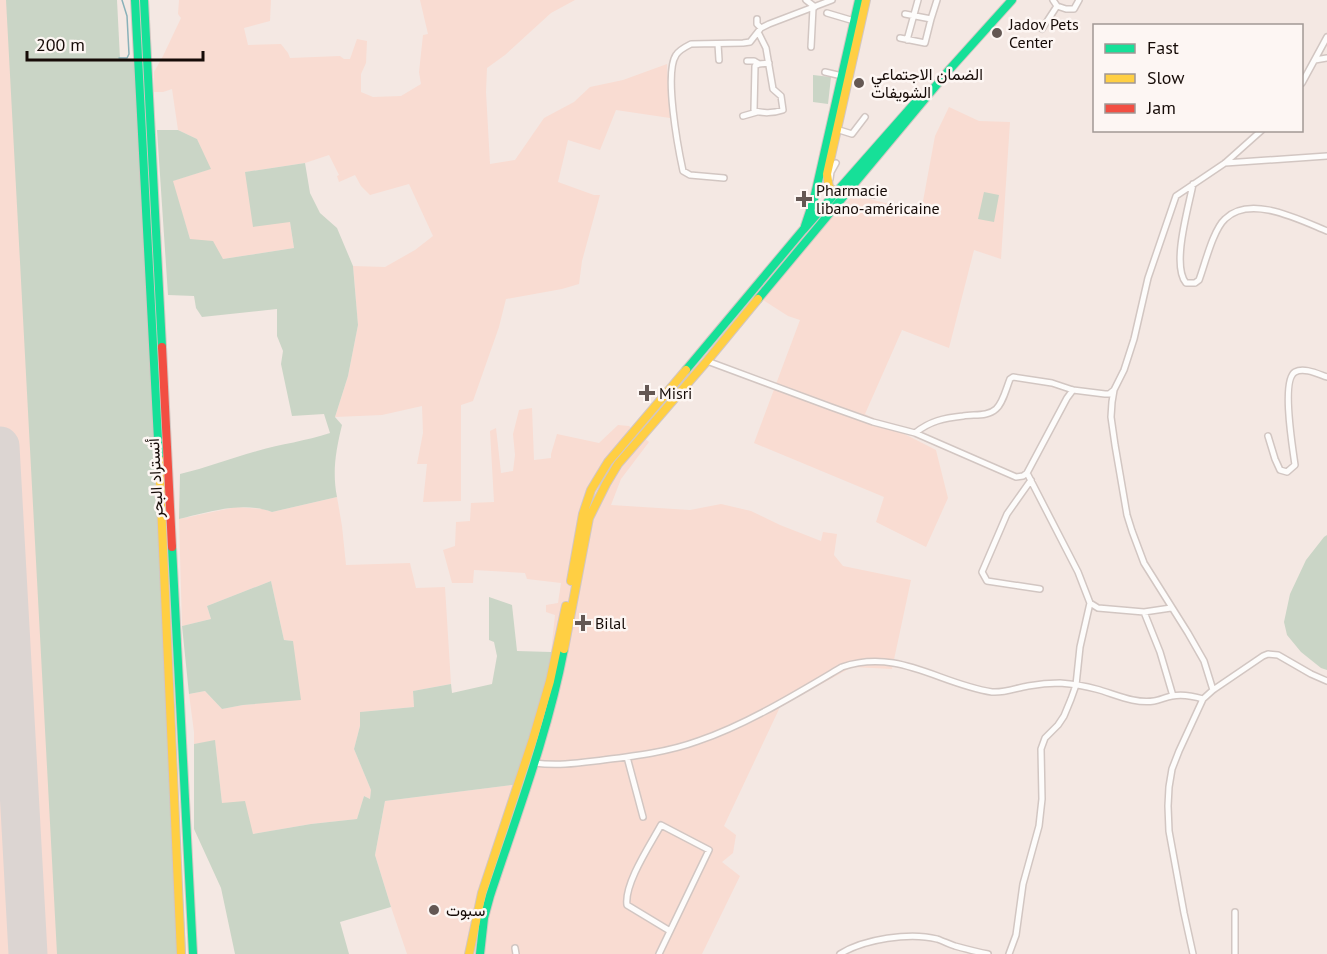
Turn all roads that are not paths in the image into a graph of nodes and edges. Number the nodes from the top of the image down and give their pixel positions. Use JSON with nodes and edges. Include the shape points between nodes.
{"nodes":[{"id":1,"x":135,"y":0,"type":"edge"},
{"id":2,"x":144,"y":0,"type":"edge"},
{"id":3,"x":806,"y":0,"type":"edge"},
{"id":4,"x":832,"y":0,"type":"edge"},
{"id":5,"x":858,"y":0,"type":"edge"},
{"id":6,"x":866,"y":0,"type":"edge"},
{"id":7,"x":918,"y":0,"type":"edge"},
{"id":8,"x":937,"y":0,"type":"edge"},
{"id":9,"x":1012,"y":0,"type":"edge"},
{"id":10,"x":1053,"y":0,"type":"edge"},
{"id":11,"x":1079,"y":0,"type":"edge"},
{"id":12,"x":1058,"y":6,"type":"junction"},
{"id":13,"x":814,"y":7,"type":"junction"},
{"id":14,"x":827,"y":14,"type":"dead end"},
{"id":15,"x":905,"y":14,"type":"dead end"},
{"id":16,"x":914,"y":16,"type":"junction"},
{"id":17,"x":757,"y":19,"type":"dead end"},
{"id":18,"x":931,"y":19,"type":"junction"},
{"id":19,"x":854,"y":21,"type":"junction"},
{"id":20,"x":1042,"y":29,"type":"dead end"},
{"id":21,"x":760,"y":30,"type":"junction"},
{"id":22,"x":1327,"y":37,"type":"edge"},
{"id":23,"x":900,"y":38,"type":"dead end"},
{"id":24,"x":907,"y":40,"type":"junction"},
{"id":25,"x":718,"y":44,"type":"junction"},
{"id":26,"x":811,"y":47,"type":"dead end"},
{"id":27,"x":1327,"y":58,"type":"edge"},
{"id":28,"x":719,"y":60,"type":"dead end"},
{"id":29,"x":1315,"y":60,"type":"junction"},
{"id":30,"x":747,"y":61,"type":"dead end"},
{"id":31,"x":769,"y":63,"type":"junction"},
{"id":32,"x":759,"y":64,"type":"junction"},
{"id":33,"x":949,"y":70,"type":"junction"},
{"id":34,"x":825,"y":72,"type":"dead end"},
{"id":35,"x":842,"y":76,"type":"junction"},
{"id":36,"x":1303,"y":81,"type":"edge"},
{"id":37,"x":757,"y":112,"type":"junction"},
{"id":38,"x":743,"y":116,"type":"dead end"},
{"id":39,"x":865,"y":117,"type":"dead end"},
{"id":40,"x":836,"y":129,"type":"junction"},
{"id":41,"x":1260,"y":132,"type":"edge"},
{"id":42,"x":1327,"y":156,"type":"edge"},
{"id":43,"x":836,"y":163,"type":"dead end"},
{"id":44,"x":1225,"y":163,"type":"junction"},
{"id":45,"x":724,"y":178,"type":"dead end"},
{"id":46,"x":1193,"y":184,"type":"junction"},
{"id":47,"x":850,"y":189,"type":"junction"},
{"id":48,"x":832,"y":190,"type":"junction"},
{"id":49,"x":873,"y":195,"type":"dead end"},
{"id":50,"x":803,"y":230,"type":"junction"},
{"id":51,"x":1327,"y":231,"type":"edge"},
{"id":52,"x":707,"y":362,"type":"junction"},
{"id":53,"x":1327,"y":377,"type":"edge"},
{"id":54,"x":1073,"y":390,"type":"junction"},
{"id":55,"x":1114,"y":390,"type":"junction"},
{"id":56,"x":1102,"y":394,"type":"junction"},
{"id":57,"x":1112,"y":402,"type":"junction"},
{"id":58,"x":915,"y":434,"type":"junction"},
{"id":59,"x":1268,"y":436,"type":"dead end"},
{"id":60,"x":1028,"y":473,"type":"junction"},
{"id":61,"x":1031,"y":480,"type":"junction"},
{"id":62,"x":1040,"y":589,"type":"dead end"},
{"id":63,"x":1090,"y":603,"type":"junction"},
{"id":64,"x":1171,"y":608,"type":"junction"},
{"id":65,"x":1144,"y":612,"type":"junction"},
{"id":66,"x":1327,"y":681,"type":"edge"},
{"id":67,"x":1076,"y":685,"type":"junction"},
{"id":68,"x":1213,"y":690,"type":"junction"},
{"id":69,"x":1173,"y":696,"type":"junction"},
{"id":70,"x":1203,"y":699,"type":"junction"},
{"id":71,"x":627,"y":757,"type":"junction"},
{"id":72,"x":534,"y":763,"type":"junction"},
{"id":73,"x":643,"y":817,"type":"dead end"},
{"id":74,"x":1235,"y":912,"type":"dead end"},
{"id":75,"x":670,"y":931,"type":"junction"},
{"id":76,"x":181,"y":954,"type":"edge"},
{"id":77,"x":193,"y":954,"type":"edge"},
{"id":78,"x":469,"y":954,"type":"edge"},
{"id":79,"x":480,"y":954,"type":"edge"},
{"id":80,"x":659,"y":954,"type":"edge"},
{"id":81,"x":840,"y":954,"type":"edge"},
{"id":82,"x":988,"y":954,"type":"edge"},
{"id":83,"x":1009,"y":954,"type":"edge"},
{"id":84,"x":1193,"y":954,"type":"edge"},
{"id":85,"x":1235,"y":954,"type":"edge"}],
"edges":[{"from":1,"to":76,"type":"main road","name":"أتستراد البحر"},
{"from":2,"to":77,"type":"main road","name":"أتستراد البحر"},
{"from":3,"to":13,"type":"street"},
{"from":4,"to":13,"type":"street"},
{"from":5,"to":19,"type":"main road"},
{"from":6,"to":40,"type":"main road"},
{"from":7,"to":16,"type":"street"},
{"from":8,"to":18,"type":"street"},
{"from":9,"to":33,"type":"main road"},
{"from":10,"to":12,"type":"street"},
{"from":11,"to":12,"type":"street","via":[[1074,9]]},
{"from":12,"to":20,"type":"street"},
{"from":13,"to":21,"type":"street"},
{"from":13,"to":26,"type":"street"},
{"from":14,"to":19,"type":"street"},
{"from":15,"to":16,"type":"street"},
{"from":16,"to":18,"type":"street"},
{"from":16,"to":24,"type":"street"},
{"from":17,"to":21,"type":"street"},
{"from":18,"to":24,"type":"street","via":[[925,42]]},
{"from":19,"to":35,"type":"main road"},
{"from":21,"to":25,"type":"street","via":[[750,42]]},
{"from":21,"to":31,"type":"street"},
{"from":22,"to":29,"type":"street"},
{"from":23,"to":24,"type":"street"},
{"from":25,"to":28,"type":"street"},
{"from":25,"to":45,"type":"street","via":[[691,44],[675,55],[671,67],[673,112],[683,171]]},
{"from":27,"to":29,"type":"street"},
{"from":29,"to":36,"type":"street"},
{"from":30,"to":32,"type":"street"},
{"from":31,"to":32,"type":"street"},
{"from":31,"to":37,"type":"street","via":[[773,89],[781,96],[783,110]]},
{"from":32,"to":37,"type":"street","via":[[754,70]]},
{"from":33,"to":47,"type":"main road"},
{"from":33,"to":48,"type":"main road"},
{"from":34,"to":35,"type":"street"},
{"from":35,"to":50,"type":"main road","via":[[813,205]]},
{"from":37,"to":38,"type":"street"},
{"from":39,"to":40,"type":"street","via":[[852,134]]},
{"from":40,"to":48,"type":"main road","via":[[826,174]]},
{"from":41,"to":44,"type":"street"},
{"from":42,"to":44,"type":"street"},
{"from":43,"to":48,"type":"street","via":[[831,172]]},
{"from":44,"to":46,"type":"street"},
{"from":46,"to":51,"type":"street","via":[[1179,257],[1186,283],[1199,280],[1218,229],[1224,219],[1237,211],[1270,210]]},
{"from":46,"to":55,"type":"street","via":[[1174,201],[1148,278],[1134,339]]},
{"from":47,"to":49,"type":"street"},
{"from":47,"to":52,"type":"main road"},
{"from":48,"to":50,"type":"main road"},
{"from":50,"to":78,"type":"main road","via":[[608,462],[591,490],[550,681],[482,893]]},
{"from":52,"to":58,"type":"street"},
{"from":52,"to":72,"type":"main road","via":[[618,464],[593,508],[557,687]]},
{"from":53,"to":59,"type":"street","via":[[1303,370],[1290,378],[1290,434],[1295,465],[1287,472],[1280,470]]},
{"from":54,"to":56,"type":"street"},
{"from":54,"to":58,"type":"street","via":[[1013,377],[1000,405],[991,413],[932,422]]},
{"from":54,"to":60,"type":"street"},
{"from":55,"to":56,"type":"street"},
{"from":55,"to":57,"type":"street"},
{"from":56,"to":57,"type":"street"},
{"from":57,"to":64,"type":"street","via":[[1115,445],[1131,531],[1144,563]]},
{"from":58,"to":60,"type":"street","via":[[1016,477]]},
{"from":60,"to":61,"type":"street"},
{"from":61,"to":62,"type":"street","via":[[1007,514],[982,572],[987,581]]},
{"from":61,"to":63,"type":"street"},
{"from":63,"to":65,"type":"street","via":[[1098,608]]},
{"from":63,"to":67,"type":"street"},
{"from":64,"to":65,"type":"street"},
{"from":64,"to":68,"type":"street","via":[[1204,661]]},
{"from":65,"to":69,"type":"street"},
{"from":66,"to":68,"type":"street","via":[[1273,654],[1263,656]]},
{"from":67,"to":69,"type":"street","via":[[1139,701]]},
{"from":67,"to":71,"type":"street","via":[[1044,684],[995,692],[900,664],[850,664],[722,732],[683,746]]},
{"from":67,"to":83,"type":"street","via":[[1064,716],[1045,738],[1041,749],[1039,826]]},
{"from":68,"to":70,"type":"street"},
{"from":69,"to":70,"type":"street"},
{"from":70,"to":84,"type":"street","via":[[1179,751],[1168,787],[1174,866]]},
{"from":71,"to":72,"type":"street","via":[[561,765]]},
{"from":71,"to":73,"type":"street"},
{"from":72,"to":79,"type":"main road","via":[[490,896]]},
{"from":74,"to":85,"type":"street"},
{"from":75,"to":75,"type":"street","via":[[627,905],[626,899],[661,825],[709,850]]},
{"from":75,"to":80,"type":"street"},
{"from":81,"to":82,"type":"street","via":[[855,946],[911,937],[938,939]]}]}
